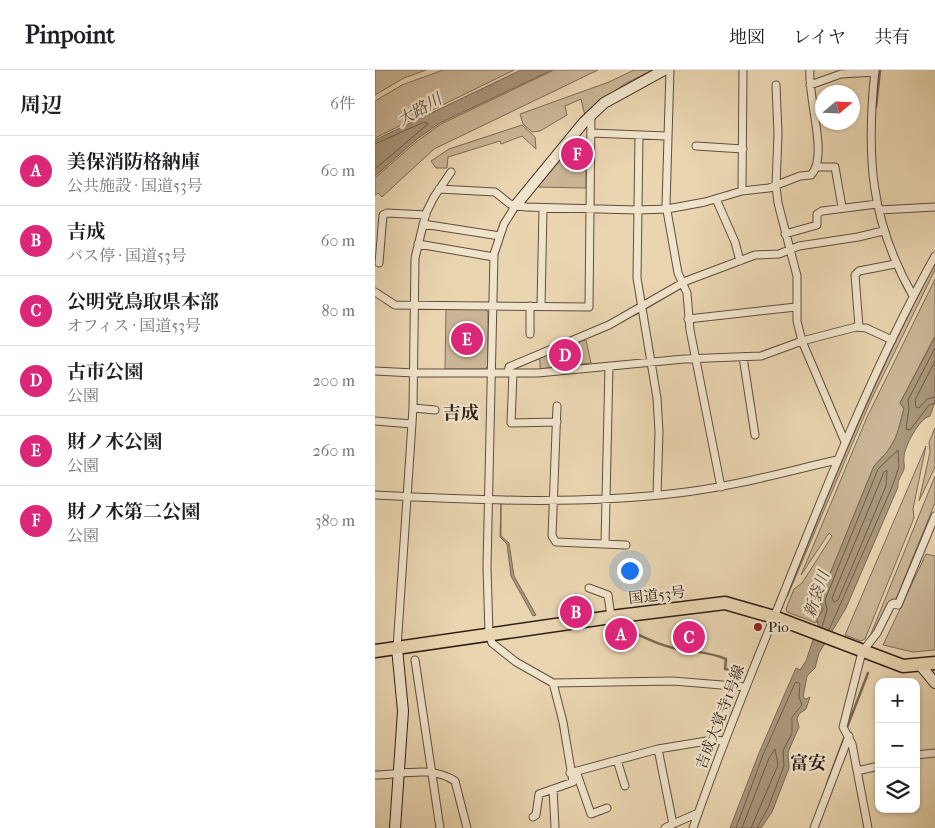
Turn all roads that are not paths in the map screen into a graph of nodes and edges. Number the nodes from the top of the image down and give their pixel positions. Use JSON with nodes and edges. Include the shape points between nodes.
{"nodes":[{"id":1,"x":665,"y":70,"type":"edge"},
{"id":2,"x":670,"y":70,"type":"edge"},
{"id":3,"x":743,"y":70,"type":"edge"},
{"id":4,"x":811,"y":70,"type":"edge"},
{"id":5,"x":875,"y":71,"type":"edge"},
{"id":6,"x":776,"y":85,"type":"dead end"},
{"id":7,"x":810,"y":85,"type":"junction"},
{"id":8,"x":591,"y":116,"type":"junction"},
{"id":9,"x":591,"y":133,"type":"junction"},
{"id":10,"x":639,"y":136,"type":"junction"},
{"id":11,"x":667,"y":136,"type":"junction"},
{"id":12,"x":696,"y":146,"type":"dead end"},
{"id":13,"x":743,"y":149,"type":"junction"},
{"id":14,"x":816,"y":167,"type":"junction"},
{"id":15,"x":451,"y":172,"type":"dead end"},
{"id":16,"x":776,"y":186,"type":"junction"},
{"id":17,"x":439,"y":189,"type":"junction"},
{"id":18,"x":742,"y":191,"type":"junction"},
{"id":19,"x":716,"y":199,"type":"junction"},
{"id":20,"x":516,"y":205,"type":"junction"},
{"id":21,"x":843,"y":207,"type":"junction"},
{"id":22,"x":878,"y":207,"type":"junction"},
{"id":23,"x":935,"y":207,"type":"edge"},
{"id":24,"x":543,"y":208,"type":"junction"},
{"id":25,"x":590,"y":209,"type":"junction"},
{"id":26,"x":667,"y":209,"type":"junction"},
{"id":27,"x":637,"y":210,"type":"junction"},
{"id":28,"x":425,"y":215,"type":"junction"},
{"id":29,"x":423,"y":224,"type":"junction"},
{"id":30,"x":883,"y":231,"type":"junction"},
{"id":31,"x":785,"y":234,"type":"junction"},
{"id":32,"x":500,"y":236,"type":"junction"},
{"id":33,"x":418,"y":244,"type":"junction"},
{"id":34,"x":791,"y":250,"type":"junction"},
{"id":35,"x":935,"y":256,"type":"edge"},
{"id":36,"x":494,"y":257,"type":"junction"},
{"id":37,"x":741,"y":261,"type":"junction"},
{"id":38,"x":379,"y":263,"type":"dead end"},
{"id":39,"x":895,"y":264,"type":"junction"},
{"id":40,"x":681,"y":284,"type":"junction"},
{"id":41,"x":375,"y":292,"type":"edge"},
{"id":42,"x":913,"y":296,"type":"junction"},
{"id":43,"x":415,"y":305,"type":"junction"},
{"id":44,"x":492,"y":305,"type":"junction"},
{"id":45,"x":530,"y":306,"type":"junction"},
{"id":46,"x":541,"y":306,"type":"junction"},
{"id":47,"x":796,"y":306,"type":"junction"},
{"id":48,"x":643,"y":307,"type":"junction"},
{"id":49,"x":688,"y":319,"type":"junction"},
{"id":50,"x":859,"y":327,"type":"junction"},
{"id":51,"x":530,"y":334,"type":"dead end"},
{"id":52,"x":892,"y":340,"type":"junction"},
{"id":53,"x":801,"y":341,"type":"junction"},
{"id":54,"x":743,"y":357,"type":"junction"},
{"id":55,"x":697,"y":359,"type":"junction"},
{"id":56,"x":652,"y":362,"type":"junction"},
{"id":57,"x":609,"y":366,"type":"junction"},
{"id":58,"x":375,"y":371,"type":"edge"},
{"id":59,"x":414,"y":373,"type":"junction"},
{"id":60,"x":492,"y":373,"type":"junction"},
{"id":61,"x":511,"y":373,"type":"junction"},
{"id":62,"x":557,"y":406,"type":"dead end"},
{"id":63,"x":413,"y":408,"type":"junction"},
{"id":64,"x":435,"y":410,"type":"dead end"},
{"id":65,"x":375,"y":421,"type":"edge"},
{"id":66,"x":557,"y":422,"type":"junction"},
{"id":67,"x":411,"y":424,"type":"junction"},
{"id":68,"x":755,"y":435,"type":"dead end"},
{"id":69,"x":845,"y":442,"type":"junction"},
{"id":70,"x":837,"y":460,"type":"junction"},
{"id":71,"x":721,"y":487,"type":"junction"},
{"id":72,"x":375,"y":495,"type":"edge"},
{"id":73,"x":657,"y":495,"type":"junction"},
{"id":74,"x":407,"y":497,"type":"junction"},
{"id":75,"x":490,"y":499,"type":"junction"},
{"id":76,"x":554,"y":499,"type":"junction"},
{"id":77,"x":607,"y":500,"type":"junction"},
{"id":78,"x":935,"y":518,"type":"edge"},
{"id":79,"x":605,"y":544,"type":"junction"},
{"id":80,"x":626,"y":545,"type":"dead end"},
{"id":81,"x":589,"y":588,"type":"dead end"},
{"id":82,"x":611,"y":617,"type":"junction"},
{"id":83,"x":774,"y":617,"type":"junction"},
{"id":84,"x":489,"y":634,"type":"junction"},
{"id":85,"x":397,"y":648,"type":"junction"},
{"id":86,"x":375,"y":651,"type":"edge"},
{"id":87,"x":859,"y":651,"type":"junction"},
{"id":88,"x":415,"y":660,"type":"dead end"},
{"id":89,"x":935,"y":663,"type":"edge"},
{"id":90,"x":921,"y":666,"type":"junction"},
{"id":91,"x":553,"y":683,"type":"junction"},
{"id":92,"x":935,"y":683,"type":"edge"},
{"id":93,"x":746,"y":687,"type":"junction"},
{"id":94,"x":849,"y":736,"type":"junction"},
{"id":95,"x":725,"y":741,"type":"junction"},
{"id":96,"x":658,"y":749,"type":"junction"},
{"id":97,"x":935,"y":752,"type":"edge"},
{"id":98,"x":920,"y":754,"type":"edge"},
{"id":99,"x":617,"y":760,"type":"junction"},
{"id":100,"x":875,"y":767,"type":"edge"},
{"id":101,"x":857,"y":771,"type":"junction"},
{"id":102,"x":433,"y":772,"type":"junction"},
{"id":103,"x":573,"y":772,"type":"junction"},
{"id":104,"x":400,"y":773,"type":"junction"},
{"id":105,"x":375,"y":775,"type":"edge"},
{"id":106,"x":625,"y":786,"type":"dead end"},
{"id":107,"x":553,"y":789,"type":"junction"},
{"id":108,"x":607,"y":808,"type":"dead end"},
{"id":109,"x":698,"y":813,"type":"junction"},
{"id":110,"x":533,"y":817,"type":"dead end"},
{"id":111,"x":673,"y":824,"type":"junction"},
{"id":112,"x":395,"y":828,"type":"edge"},
{"id":113,"x":440,"y":828,"type":"edge"},
{"id":114,"x":467,"y":828,"type":"edge"},
{"id":115,"x":555,"y":828,"type":"edge"},
{"id":116,"x":665,"y":828,"type":"edge"},
{"id":117,"x":693,"y":828,"type":"edge"},
{"id":118,"x":813,"y":828,"type":"edge"},
{"id":119,"x":869,"y":828,"type":"edge"}],
"edges":[{"from":1,"to":8,"type":"street","via":[[628,89]]},
{"from":2,"to":11,"type":"street"},
{"from":3,"to":13,"type":"street"},
{"from":4,"to":7,"type":"street"},
{"from":5,"to":7,"type":"street","via":[[841,74]]},
{"from":5,"to":22,"type":"street","via":[[871,147]]},
{"from":6,"to":16,"type":"street"},
{"from":7,"to":14,"type":"street","via":[[817,124]]},
{"from":8,"to":9,"type":"street"},
{"from":8,"to":20,"type":"street"},
{"from":9,"to":10,"type":"street"},
{"from":9,"to":25,"type":"street"},
{"from":10,"to":11,"type":"street"},
{"from":10,"to":27,"type":"street"},
{"from":11,"to":26,"type":"street"},
{"from":12,"to":13,"type":"street"},
{"from":13,"to":18,"type":"street"},
{"from":14,"to":16,"type":"street","via":[[811,175]]},
{"from":14,"to":21,"type":"street","via":[[835,167]]},
{"from":15,"to":17,"type":"street"},
{"from":16,"to":18,"type":"street"},
{"from":16,"to":31,"type":"street"},
{"from":17,"to":20,"type":"street","via":[[495,192],[509,204]]},
{"from":17,"to":28,"type":"street"},
{"from":18,"to":19,"type":"street"},
{"from":19,"to":26,"type":"street"},
{"from":19,"to":37,"type":"street"},
{"from":20,"to":24,"type":"street"},
{"from":20,"to":32,"type":"street"},
{"from":21,"to":22,"type":"street"},
{"from":21,"to":31,"type":"street","via":[[818,212],[817,225]]},
{"from":22,"to":23,"type":"street"},
{"from":22,"to":30,"type":"street"},
{"from":24,"to":25,"type":"street"},
{"from":24,"to":46,"type":"street"},
{"from":25,"to":27,"type":"street"},
{"from":25,"to":46,"type":"street","via":[[589,307]]},
{"from":26,"to":27,"type":"street"},
{"from":26,"to":40,"type":"street"},
{"from":27,"to":48,"type":"street","via":[[637,278]]},
{"from":28,"to":29,"type":"street"},
{"from":28,"to":38,"type":"street","via":[[387,212],[383,216]]},
{"from":29,"to":32,"type":"street"},
{"from":29,"to":33,"type":"street"},
{"from":30,"to":34,"type":"street"},
{"from":30,"to":39,"type":"street"},
{"from":31,"to":34,"type":"street"},
{"from":32,"to":36,"type":"street"},
{"from":33,"to":36,"type":"street"},
{"from":33,"to":43,"type":"street"},
{"from":34,"to":37,"type":"street","via":[[755,255]]},
{"from":34,"to":47,"type":"street","via":[[797,276]]},
{"from":35,"to":42,"type":"street","name":"吉成大覚寺1号線"},
{"from":36,"to":44,"type":"street"},
{"from":37,"to":40,"type":"street"},
{"from":39,"to":42,"type":"street"},
{"from":39,"to":50,"type":"street","via":[[859,271],[855,275]]},
{"from":40,"to":48,"type":"street"},
{"from":40,"to":49,"type":"street","via":[[687,293]]},
{"from":41,"to":43,"type":"street","via":[[395,306]]},
{"from":42,"to":52,"type":"street","name":"吉成大覚寺1号線"},
{"from":43,"to":44,"type":"street"},
{"from":43,"to":59,"type":"street"},
{"from":44,"to":45,"type":"street"},
{"from":44,"to":60,"type":"street"},
{"from":45,"to":46,"type":"street"},
{"from":45,"to":51,"type":"street"},
{"from":47,"to":49,"type":"street"},
{"from":47,"to":53,"type":"street"},
{"from":48,"to":56,"type":"street"},
{"from":48,"to":61,"type":"street","via":[[609,325],[509,367]]},
{"from":49,"to":55,"type":"street"},
{"from":50,"to":52,"type":"street"},
{"from":50,"to":53,"type":"street"},
{"from":52,"to":69,"type":"street","name":"吉成大覚寺1号線"},
{"from":53,"to":54,"type":"street","via":[[761,356]]},
{"from":53,"to":69,"type":"street"},
{"from":54,"to":55,"type":"street"},
{"from":54,"to":68,"type":"street"},
{"from":55,"to":56,"type":"street"},
{"from":55,"to":71,"type":"street"},
{"from":56,"to":57,"type":"street"},
{"from":56,"to":73,"type":"street","via":[[659,419]]},
{"from":57,"to":61,"type":"street"},
{"from":57,"to":77,"type":"street"},
{"from":58,"to":59,"type":"street"},
{"from":59,"to":60,"type":"street"},
{"from":59,"to":63,"type":"street"},
{"from":60,"to":61,"type":"street"},
{"from":60,"to":75,"type":"street"},
{"from":61,"to":66,"type":"street","via":[[511,423]]},
{"from":62,"to":66,"type":"street"},
{"from":63,"to":64,"type":"street"},
{"from":63,"to":67,"type":"street"},
{"from":65,"to":67,"type":"street"},
{"from":66,"to":76,"type":"street"},
{"from":67,"to":74,"type":"street"},
{"from":69,"to":70,"type":"street","name":"吉成大覚寺1号線"},
{"from":70,"to":71,"type":"street"},
{"from":70,"to":83,"type":"street","name":"吉成大覚寺1号線"},
{"from":71,"to":73,"type":"street"},
{"from":72,"to":74,"type":"street"},
{"from":73,"to":77,"type":"street"},
{"from":74,"to":75,"type":"street"},
{"from":74,"to":85,"type":"street"},
{"from":75,"to":76,"type":"street"},
{"from":75,"to":84,"type":"street"},
{"from":76,"to":77,"type":"street"},
{"from":76,"to":79,"type":"street","via":[[552,536],[555,542]]},
{"from":77,"to":79,"type":"street"},
{"from":78,"to":87,"type":"street","via":[[898,605],[891,605],[877,634]]},
{"from":79,"to":80,"type":"street"},
{"from":81,"to":82,"type":"street","via":[[608,595]]},
{"from":82,"to":83,"type":"highway","name":"国道53号","via":[[725,603]]},
{"from":82,"to":84,"type":"highway","name":"国道53号"},
{"from":83,"to":87,"type":"highway","name":"国道53号"},
{"from":83,"to":93,"type":"street","name":"吉成大覚寺1号線"},
{"from":84,"to":85,"type":"highway","name":"国道53号"},
{"from":84,"to":91,"type":"street","via":[[492,643],[516,662]]},
{"from":85,"to":86,"type":"highway","name":"国道53号"},
{"from":85,"to":104,"type":"street","via":[[403,711]]},
{"from":87,"to":90,"type":"highway","name":"国道53号","via":[[903,666]]},
{"from":87,"to":94,"type":"street","via":[[843,727]]},
{"from":88,"to":102,"type":"street"},
{"from":89,"to":90,"type":"highway","name":"国道53号"},
{"from":90,"to":92,"type":"street"},
{"from":91,"to":93,"type":"street","via":[[673,681]]},
{"from":91,"to":103,"type":"street"},
{"from":93,"to":95,"type":"street","name":"吉成大覚寺1号線"},
{"from":94,"to":101,"type":"street"},
{"from":94,"to":118,"type":"street"},
{"from":95,"to":96,"type":"street"},
{"from":95,"to":109,"type":"street","name":"吉成大覚寺1号線"},
{"from":96,"to":99,"type":"street"},
{"from":96,"to":111,"type":"street"},
{"from":97,"to":98,"type":"street"},
{"from":99,"to":103,"type":"street"},
{"from":99,"to":106,"type":"street"},
{"from":100,"to":101,"type":"street"},
{"from":101,"to":119,"type":"street"},
{"from":102,"to":104,"type":"street"},
{"from":102,"to":113,"type":"street"},
{"from":102,"to":114,"type":"street","via":[[455,780]]},
{"from":103,"to":107,"type":"street","via":[[573,782]]},
{"from":103,"to":108,"type":"street","via":[[591,814]]},
{"from":104,"to":105,"type":"street"},
{"from":104,"to":112,"type":"street"},
{"from":107,"to":110,"type":"street","via":[[537,795],[536,815]]},
{"from":107,"to":115,"type":"street"},
{"from":109,"to":111,"type":"street"},
{"from":109,"to":117,"type":"street","name":"吉成大覚寺1号線"},
{"from":111,"to":116,"type":"street"}]}
